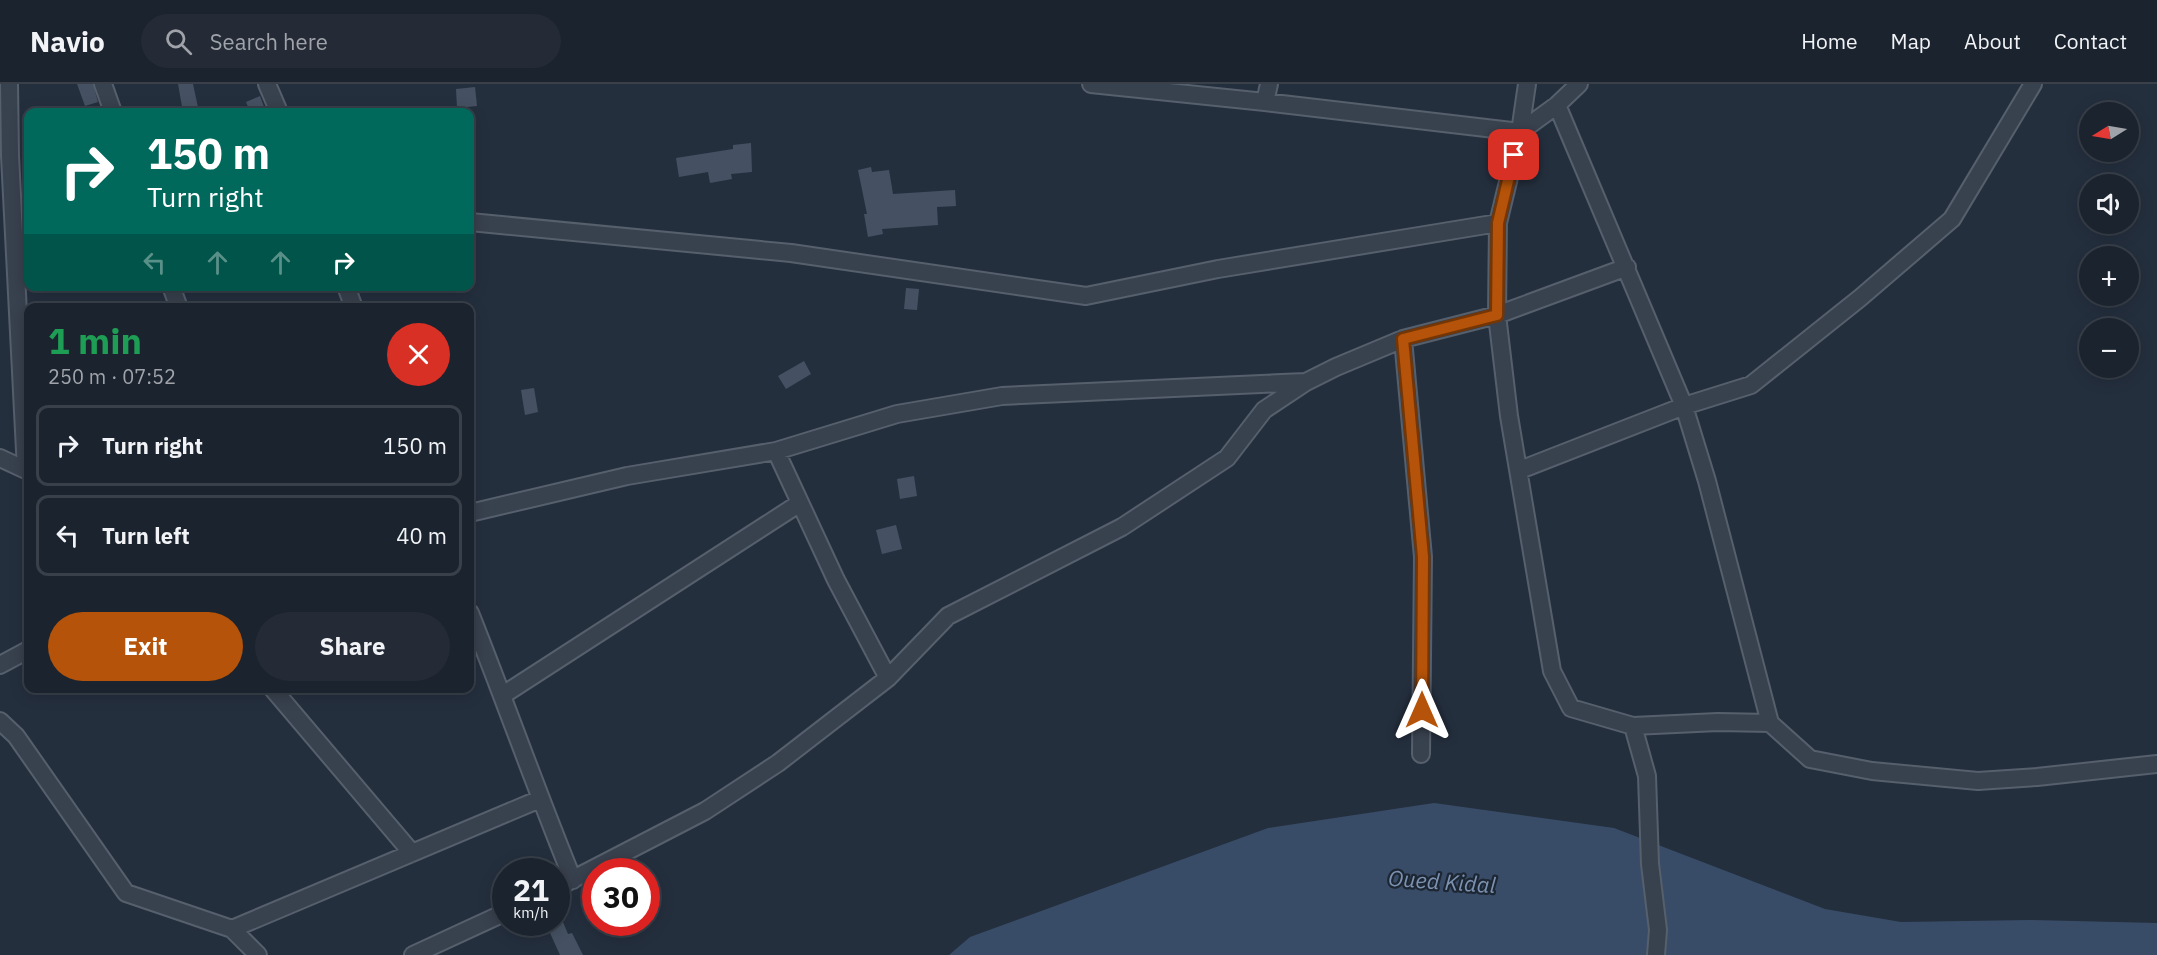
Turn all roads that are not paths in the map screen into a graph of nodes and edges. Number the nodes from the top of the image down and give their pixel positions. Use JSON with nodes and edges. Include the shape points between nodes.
{"nodes":[{"id":1,"x":9,"y":84,"type":"edge"},
{"id":2,"x":103,"y":84,"type":"edge"},
{"id":3,"x":267,"y":84,"type":"edge"},
{"id":4,"x":1091,"y":84,"type":"edge"},
{"id":5,"x":1269,"y":84,"type":"edge"},
{"id":6,"x":1527,"y":84,"type":"edge"},
{"id":7,"x":1579,"y":84,"type":"edge"},
{"id":8,"x":2032,"y":84,"type":"edge"},
{"id":9,"x":1265,"y":102,"type":"junction"},
{"id":10,"x":1557,"y":105,"type":"junction"},
{"id":11,"x":112,"y":108,"type":"edge"},
{"id":12,"x":277,"y":108,"type":"edge"},
{"id":13,"x":1520,"y":132,"type":"junction"},
{"id":14,"x":5,"y":157,"type":"edge"},
{"id":15,"x":474,"y":222,"type":"edge"},
{"id":16,"x":1498,"y":223,"type":"junction"},
{"id":17,"x":1627,"y":267,"type":"junction"},
{"id":18,"x":1497,"y":315,"type":"junction"},
{"id":19,"x":1403,"y":339,"type":"junction"},
{"id":20,"x":1306,"y":382,"type":"junction"},
{"id":21,"x":1684,"y":406,"type":"junction"},
{"id":22,"x":24,"y":427,"type":"edge"},
{"id":23,"x":776,"y":451,"type":"junction"},
{"id":24,"x":0,"y":458,"type":"edge"},
{"id":25,"x":24,"y":469,"type":"edge"},
{"id":26,"x":1520,"y":470,"type":"junction"},
{"id":27,"x":800,"y":503,"type":"junction"},
{"id":28,"x":474,"y":512,"type":"edge"},
{"id":29,"x":474,"y":623,"type":"edge"},
{"id":30,"x":24,"y":652,"type":"edge"},
{"id":31,"x":0,"y":665,"type":"edge"},
{"id":32,"x":888,"y":678,"type":"junction"},
{"id":33,"x":276,"y":693,"type":"edge"},
{"id":34,"x":503,"y":695,"type":"junction"},
{"id":35,"x":0,"y":722,"type":"edge"},
{"id":36,"x":1770,"y":723,"type":"junction"},
{"id":37,"x":1633,"y":726,"type":"junction"},
{"id":38,"x":1421,"y":754,"type":"dead end"},
{"id":39,"x":2157,"y":764,"type":"edge"},
{"id":40,"x":540,"y":799,"type":"junction"},
{"id":41,"x":412,"y":853,"type":"junction"},
{"id":42,"x":573,"y":880,"type":"junction"},
{"id":43,"x":570,"y":881,"type":"edge"},
{"id":44,"x":492,"y":918,"type":"edge"},
{"id":45,"x":232,"y":929,"type":"junction"},
{"id":46,"x":258,"y":955,"type":"edge"},
{"id":47,"x":413,"y":955,"type":"edge"},
{"id":48,"x":1656,"y":955,"type":"edge"}],
"edges":[{"from":1,"to":14,"type":"street"},
{"from":2,"to":11,"type":"street"},
{"from":3,"to":12,"type":"street"},
{"from":4,"to":9,"type":"street"},
{"from":5,"to":9,"type":"street"},
{"from":6,"to":13,"type":"street"},
{"from":7,"to":10,"type":"street"},
{"from":8,"to":21,"type":"street","via":[[1952,219],[1751,385]]},
{"from":9,"to":13,"type":"street"},
{"from":10,"to":13,"type":"street"},
{"from":10,"to":17,"type":"street"},
{"from":13,"to":16,"type":"street"},
{"from":14,"to":22,"type":"street"},
{"from":15,"to":16,"type":"street","via":[[791,253],[1086,296],[1218,269]]},
{"from":16,"to":18,"type":"street"},
{"from":17,"to":18,"type":"street"},
{"from":17,"to":21,"type":"street"},
{"from":18,"to":19,"type":"street"},
{"from":18,"to":26,"type":"street"},
{"from":19,"to":20,"type":"street"},
{"from":19,"to":38,"type":"street","via":[[1423,557]]},
{"from":20,"to":23,"type":"street","via":[[1002,396],[897,414]]},
{"from":20,"to":32,"type":"street","via":[[1264,410],[1227,458],[1122,527],[948,616]]},
{"from":21,"to":26,"type":"street"},
{"from":21,"to":36,"type":"street"},
{"from":23,"to":27,"type":"street"},
{"from":23,"to":28,"type":"street","via":[[627,476]]},
{"from":24,"to":25,"type":"street"},
{"from":26,"to":37,"type":"street","via":[[1552,671],[1571,708]]},
{"from":27,"to":32,"type":"street"},
{"from":27,"to":34,"type":"street"},
{"from":29,"to":34,"type":"street"},
{"from":30,"to":31,"type":"street"},
{"from":32,"to":42,"type":"street","via":[[787,757],[705,811]]},
{"from":33,"to":41,"type":"street"},
{"from":34,"to":40,"type":"street"},
{"from":35,"to":45,"type":"street","via":[[16,736],[126,893]]},
{"from":36,"to":37,"type":"street"},
{"from":36,"to":39,"type":"street","via":[[1810,759],[1872,771],[1978,781]]},
{"from":37,"to":48,"type":"street","via":[[1647,777],[1650,864],[1658,930]]},
{"from":40,"to":41,"type":"street"},
{"from":40,"to":42,"type":"street"},
{"from":41,"to":45,"type":"street"},
{"from":42,"to":43,"type":"street"},
{"from":44,"to":47,"type":"street"},
{"from":45,"to":46,"type":"street"}]}
